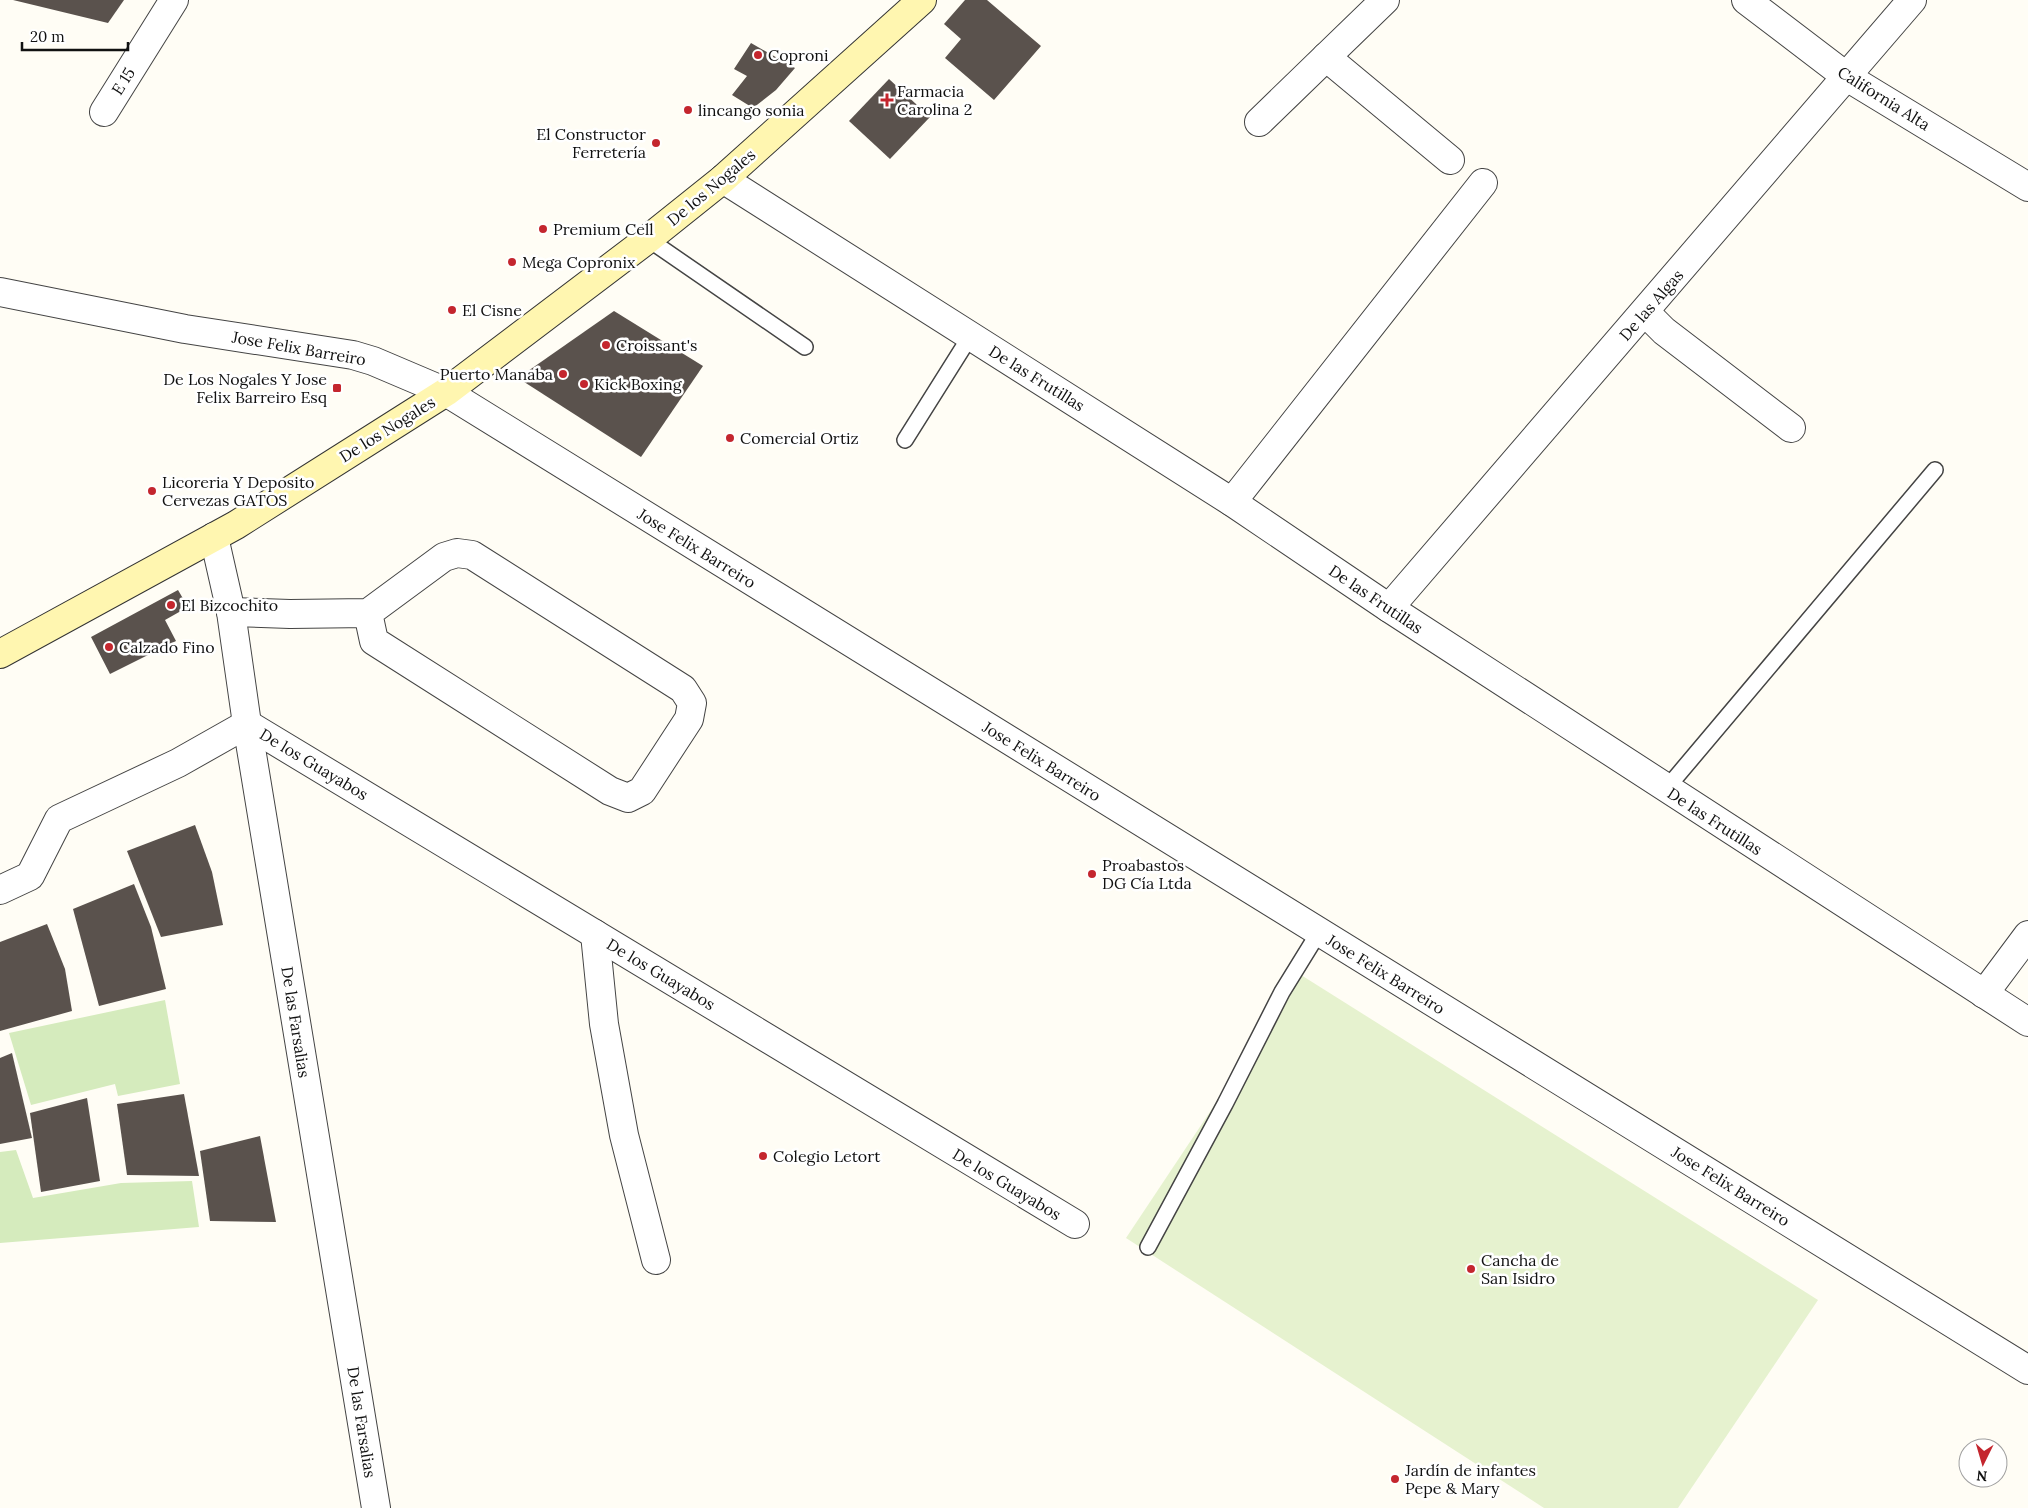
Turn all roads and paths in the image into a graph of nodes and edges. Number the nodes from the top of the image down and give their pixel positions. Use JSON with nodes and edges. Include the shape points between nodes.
{"nodes":[{"id":1,"x":174,"y":0,"type":"edge"},
{"id":2,"x":922,"y":0,"type":"edge"},
{"id":3,"x":1385,"y":0,"type":"edge"},
{"id":4,"x":1746,"y":0,"type":"edge"},
{"id":5,"x":1912,"y":0,"type":"edge"},
{"id":6,"x":1326,"y":57,"type":"junction"},
{"id":7,"x":1847,"y":77,"type":"junction"},
{"id":8,"x":104,"y":112,"type":"dead end"},
{"id":9,"x":1259,"y":122,"type":"dead end"},
{"id":10,"x":1450,"y":160,"type":"dead end"},
{"id":11,"x":723,"y":179,"type":"junction"},
{"id":12,"x":1483,"y":183,"type":"dead end"},
{"id":13,"x":2028,"y":187,"type":"edge"},
{"id":14,"x":648,"y":239,"type":"junction"},
{"id":15,"x":0,"y":292,"type":"edge"},
{"id":16,"x":1645,"y":312,"type":"junction"},
{"id":17,"x":971,"y":335,"type":"junction"},
{"id":18,"x":805,"y":347,"type":"dead end"},
{"id":19,"x":446,"y":392,"type":"junction"},
{"id":20,"x":1791,"y":428,"type":"dead end"},
{"id":21,"x":905,"y":440,"type":"dead end"},
{"id":22,"x":1935,"y":470,"type":"dead end"},
{"id":23,"x":1232,"y":502,"type":"junction"},
{"id":24,"x":214,"y":538,"type":"junction"},
{"id":25,"x":1389,"y":608,"type":"junction"},
{"id":26,"x":231,"y":612,"type":"junction"},
{"id":27,"x":368,"y":613,"type":"junction"},
{"id":28,"x":0,"y":654,"type":"edge"},
{"id":29,"x":247,"y":724,"type":"junction"},
{"id":30,"x":1666,"y":789,"type":"junction"},
{"id":31,"x":0,"y":890,"type":"edge"},
{"id":32,"x":1319,"y":932,"type":"junction"},
{"id":33,"x":595,"y":934,"type":"junction"},
{"id":34,"x":2028,"y":935,"type":"edge"},
{"id":35,"x":1984,"y":994,"type":"junction"},
{"id":36,"x":2028,"y":1022,"type":"edge"},
{"id":37,"x":1075,"y":1224,"type":"dead end"},
{"id":38,"x":1148,"y":1246,"type":"dead end"},
{"id":39,"x":656,"y":1260,"type":"dead end"},
{"id":40,"x":2028,"y":1370,"type":"edge"},
{"id":41,"x":376,"y":1508,"type":"edge"}],
"edges":[{"from":1,"to":8,"type":"street","name":"E 15"},
{"from":2,"to":11,"type":"street","name":"De los Nogales"},
{"from":3,"to":6,"type":"street"},
{"from":4,"to":7,"type":"street","name":"California Alta"},
{"from":5,"to":7,"type":"street","name":"De las Algas"},
{"from":6,"to":9,"type":"street"},
{"from":6,"to":10,"type":"street"},
{"from":7,"to":13,"type":"street","name":"California Alta"},
{"from":7,"to":16,"type":"street","name":"De las Algas"},
{"from":11,"to":14,"type":"street","name":"De los Nogales"},
{"from":11,"to":17,"type":"street","name":"De las Frutillas"},
{"from":12,"to":23,"type":"street"},
{"from":14,"to":18,"type":"lane"},
{"from":14,"to":19,"type":"street","name":"De los Nogales"},
{"from":15,"to":19,"type":"street","name":"Jose Felix Barreiro","via":[[185,328],[354,355]]},
{"from":16,"to":20,"type":"street","via":[[1664,331]]},
{"from":16,"to":25,"type":"street","name":"De las Algas"},
{"from":17,"to":21,"type":"lane"},
{"from":17,"to":23,"type":"street","name":"De las Frutillas"},
{"from":19,"to":24,"type":"street","name":"De los Nogales"},
{"from":19,"to":32,"type":"street","name":"Jose Felix Barreiro"},
{"from":22,"to":30,"type":"lane"},
{"from":23,"to":25,"type":"street","name":"De las Frutillas"},
{"from":24,"to":26,"type":"street","name":"De las Farsalias"},
{"from":24,"to":28,"type":"street","name":"De los Nogales"},
{"from":25,"to":30,"type":"street","name":"De las Frutillas"},
{"from":26,"to":27,"type":"street"},
{"from":26,"to":29,"type":"street","name":"De las Farsalias"},
{"from":27,"to":27,"type":"street","via":[[374,641],[610,791],[628,798],[642,791],[689,719],[692,702],[683,689],[472,555],[457,553],[444,557]]},
{"from":29,"to":31,"type":"street","via":[[178,763],[59,819],[30,876]]},
{"from":29,"to":33,"type":"street","name":"De los Guayabos"},
{"from":29,"to":41,"type":"street","name":"De las Farsalias"},
{"from":30,"to":35,"type":"street","name":"De las Frutillas"},
{"from":32,"to":38,"type":"lane","via":[[1282,992]]},
{"from":32,"to":40,"type":"street","name":"Jose Felix Barreiro"},
{"from":33,"to":37,"type":"street","name":"De los Guayabos"},
{"from":33,"to":39,"type":"street","via":[[604,1024],[624,1135]]},
{"from":34,"to":35,"type":"street"},
{"from":35,"to":36,"type":"street","name":"De las Frutillas"}]}
